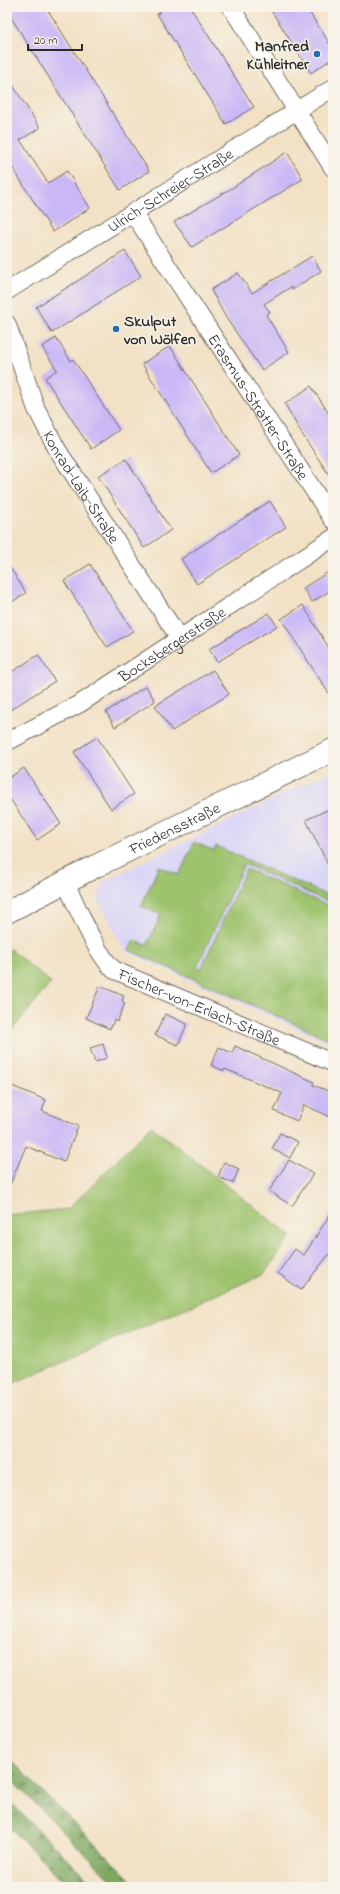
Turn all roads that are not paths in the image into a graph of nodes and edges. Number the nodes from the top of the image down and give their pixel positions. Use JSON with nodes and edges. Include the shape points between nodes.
{"nodes":[{"id":1,"x":231,"y":7,"type":"edge"},
{"id":2,"x":333,"y":88,"type":"edge"},
{"id":3,"x":296,"y":111,"type":"junction"},
{"id":4,"x":333,"y":168,"type":"edge"},
{"id":5,"x":133,"y":213,"type":"junction"},
{"id":6,"x":7,"y":291,"type":"edge"},
{"id":7,"x":7,"y":324,"type":"edge"},
{"id":8,"x":333,"y":520,"type":"edge"},
{"id":9,"x":333,"y":538,"type":"edge"},
{"id":10,"x":179,"y":638,"type":"junction"},
{"id":11,"x":7,"y":742,"type":"edge"},
{"id":12,"x":333,"y":750,"type":"edge"},
{"id":13,"x":64,"y":882,"type":"junction"},
{"id":14,"x":10,"y":909,"type":"edge"},
{"id":15,"x":333,"y":1064,"type":"edge"}],
"edges":[{"from":1,"to":3,"type":"street"},
{"from":2,"to":3,"type":"street","name":"Ulrich-Schreier-Straße"},
{"from":3,"to":4,"type":"street"},
{"from":3,"to":5,"type":"street","name":"Ulrich-Schreier-Straße"},
{"from":5,"to":6,"type":"street","name":"Ulrich-Schreier-Straße"},
{"from":5,"to":8,"type":"street","name":"Erasmus-Stratter-Straße"},
{"from":7,"to":10,"type":"street","name":"Konrad-Laib-Straße","via":[[36,408],[57,449]]},
{"from":9,"to":10,"type":"street","name":"Bocksbergerstraße"},
{"from":10,"to":11,"type":"street","name":"Bocksbergerstraße","via":[[81,703]]},
{"from":12,"to":13,"type":"street","name":"Friedensstraße"},
{"from":13,"to":14,"type":"street","name":"Friedensstraße"},
{"from":13,"to":15,"type":"street","name":"Fischer-von-Erlach-Straße","via":[[94,941],[114,970]]}]}
